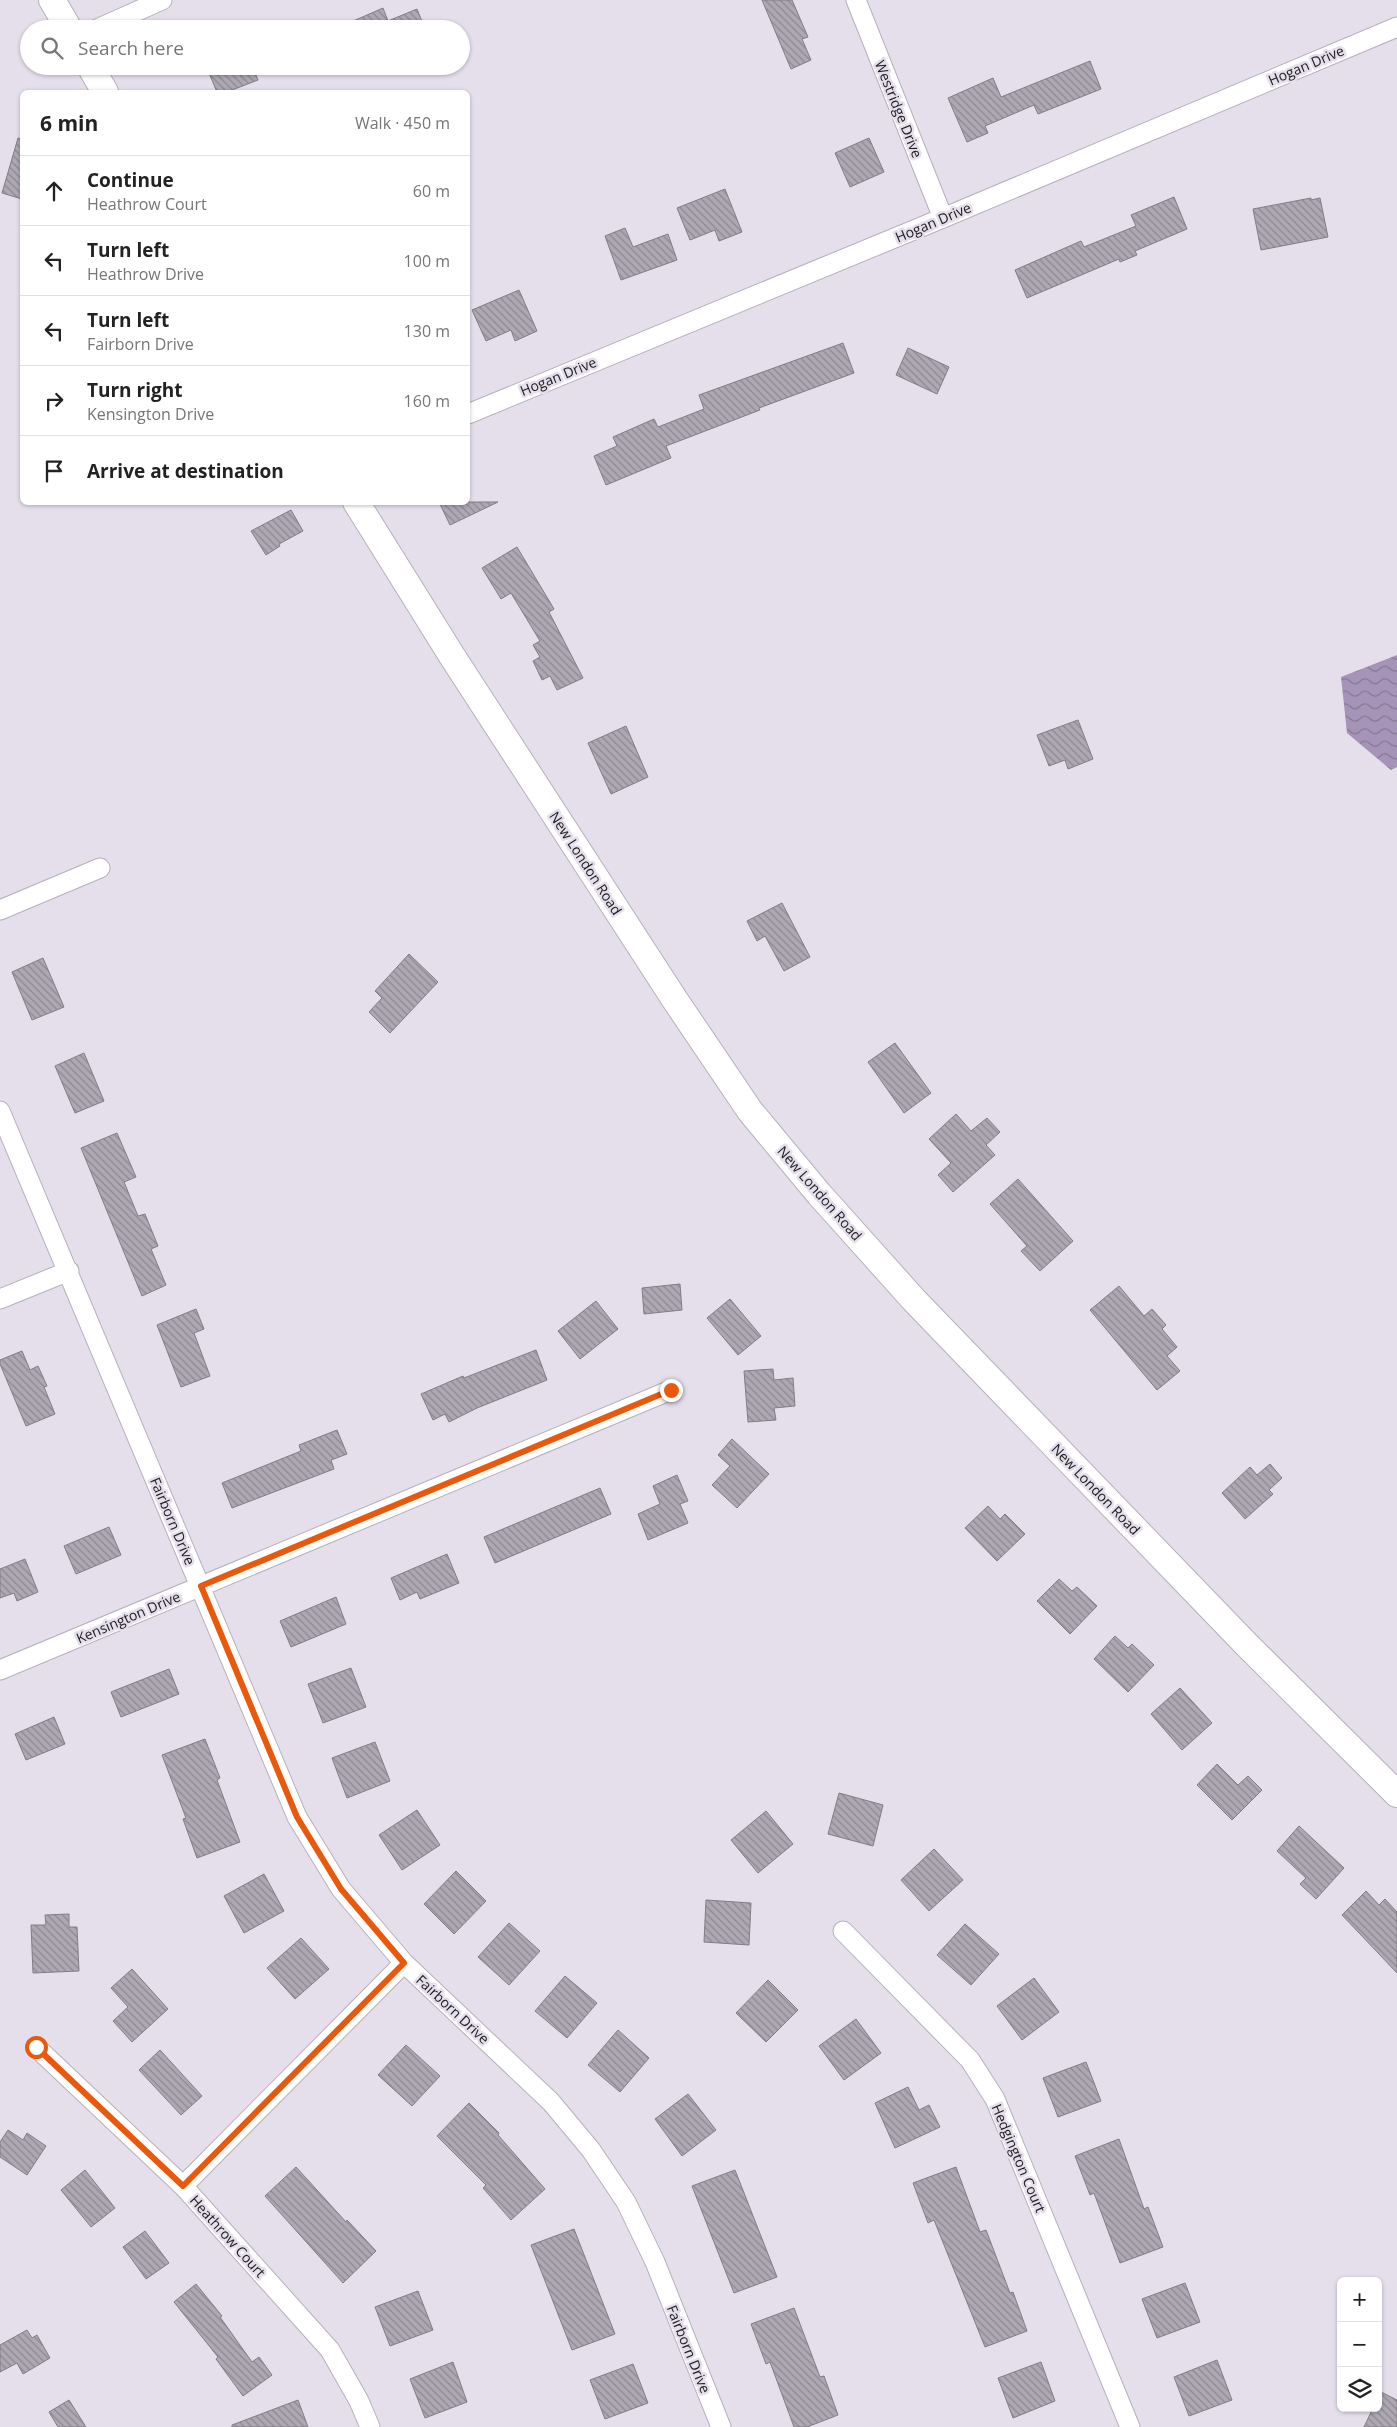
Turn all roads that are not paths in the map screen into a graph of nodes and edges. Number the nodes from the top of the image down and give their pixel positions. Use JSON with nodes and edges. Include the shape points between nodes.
{"nodes":[{"id":1,"x":52,"y":0,"type":"edge"},
{"id":2,"x":162,"y":0,"type":"edge"},
{"id":3,"x":856,"y":0,"type":"edge"},
{"id":4,"x":64,"y":20,"type":"edge"},
{"id":5,"x":117,"y":20,"type":"edge"},
{"id":6,"x":1397,"y":27,"type":"edge"},
{"id":7,"x":95,"y":75,"type":"edge"},
{"id":8,"x":104,"y":90,"type":"edge"},
{"id":9,"x":943,"y":218,"type":"junction"},
{"id":10,"x":470,"y":413,"type":"edge"},
{"id":11,"x":358,"y":505,"type":"edge"},
{"id":12,"x":100,"y":868,"type":"dead end"},
{"id":13,"x":0,"y":910,"type":"edge"},
{"id":14,"x":0,"y":1111,"type":"edge"},
{"id":15,"x":69,"y":1271,"type":"junction"},
{"id":16,"x":0,"y":1299,"type":"edge"},
{"id":17,"x":671,"y":1390,"type":"dead end"},
{"id":18,"x":201,"y":1586,"type":"junction"},
{"id":19,"x":0,"y":1670,"type":"edge"},
{"id":20,"x":1397,"y":1794,"type":"edge"},
{"id":21,"x":843,"y":1931,"type":"dead end"},
{"id":22,"x":404,"y":1963,"type":"junction"},
{"id":23,"x":36,"y":2047,"type":"dead end"},
{"id":24,"x":183,"y":2186,"type":"junction"},
{"id":25,"x":370,"y":2427,"type":"edge"},
{"id":26,"x":721,"y":2427,"type":"edge"},
{"id":27,"x":1130,"y":2427,"type":"edge"}],
"edges":[{"from":1,"to":4,"type":"street"},
{"from":2,"to":5,"type":"street"},
{"from":3,"to":9,"type":"street","name":"Westridge Drive"},
{"from":6,"to":9,"type":"street","name":"Hogan Drive"},
{"from":7,"to":8,"type":"street"},
{"from":9,"to":10,"type":"street","name":"Hogan Drive"},
{"from":11,"to":20,"type":"street","name":"New London Road","via":[[452,656],[750,1111],[914,1300],[1246,1644]]},
{"from":12,"to":13,"type":"street"},
{"from":14,"to":15,"type":"street","name":"Fairborn Drive"},
{"from":15,"to":16,"type":"street"},
{"from":15,"to":18,"type":"street","name":"Fairborn Drive"},
{"from":17,"to":18,"type":"street","name":"Kensington Drive"},
{"from":18,"to":19,"type":"street","name":"Kensington Drive"},
{"from":18,"to":22,"type":"street","name":"Fairborn Drive","via":[[297,1817],[341,1889]]},
{"from":21,"to":27,"type":"street","name":"Hedgington Court","via":[[970,2060],[995,2099]]},
{"from":22,"to":24,"type":"street"},
{"from":22,"to":26,"type":"street","name":"Fairborn Drive","via":[[551,2102],[591,2150],[626,2202]]},
{"from":23,"to":24,"type":"street","name":"Heathrow Court"},
{"from":24,"to":25,"type":"street","name":"Heathrow Court","via":[[330,2350]]}]}
